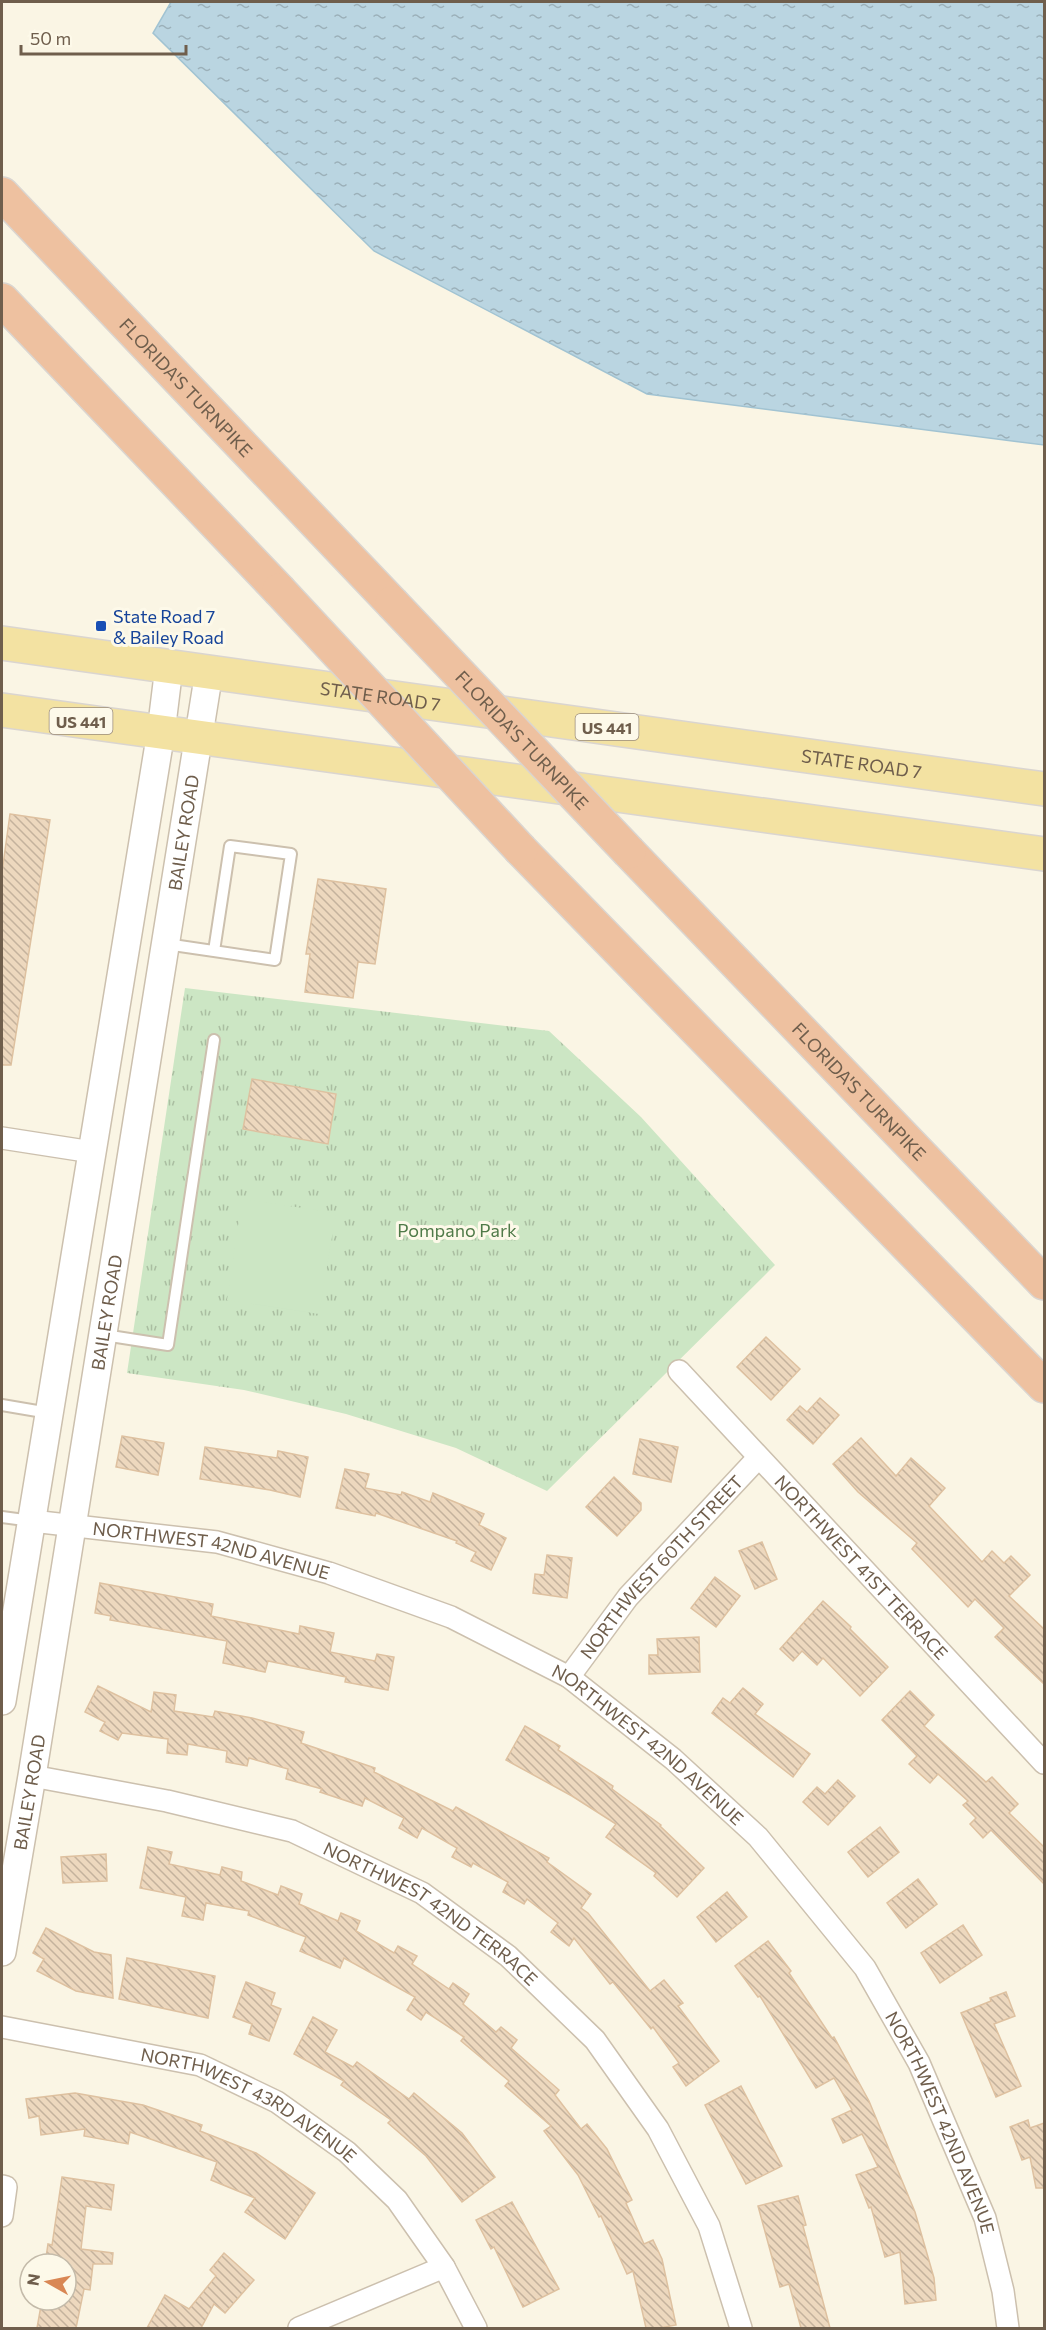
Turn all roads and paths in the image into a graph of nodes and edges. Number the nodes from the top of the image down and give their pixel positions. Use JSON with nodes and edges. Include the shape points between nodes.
{"nodes":[{"id":1,"x":2,"y":194,"type":"edge"},
{"id":2,"x":2,"y":300,"type":"edge"},
{"id":3,"x":2,"y":643,"type":"edge"},
{"id":4,"x":169,"y":667,"type":"junction"},
{"id":5,"x":209,"y":672,"type":"junction"},
{"id":6,"x":2,"y":710,"type":"edge"},
{"id":7,"x":161,"y":732,"type":"junction"},
{"id":8,"x":199,"y":738,"type":"junction"},
{"id":9,"x":1044,"y":789,"type":"edge"},
{"id":10,"x":1044,"y":854,"type":"edge"},
{"id":11,"x":165,"y":944,"type":"junction"},
{"id":12,"x":214,"y":951,"type":"junction"},
{"id":13,"x":214,"y":1040,"type":"dead end"},
{"id":14,"x":2,"y":1138,"type":"edge"},
{"id":15,"x":92,"y":1152,"type":"junction"},
{"id":16,"x":1044,"y":1283,"type":"edge"},
{"id":17,"x":63,"y":1328,"type":"junction"},
{"id":18,"x":101,"y":1335,"type":"junction"},
{"id":19,"x":679,"y":1371,"type":"dead end"},
{"id":20,"x":1044,"y":1386,"type":"edge"},
{"id":21,"x":2,"y":1405,"type":"edge"},
{"id":22,"x":50,"y":1413,"type":"junction"},
{"id":23,"x":758,"y":1458,"type":"junction"},
{"id":24,"x":2,"y":1517,"type":"edge"},
{"id":25,"x":32,"y":1521,"type":"junction"},
{"id":26,"x":71,"y":1525,"type":"junction"},
{"id":27,"x":569,"y":1677,"type":"junction"},
{"id":28,"x":2,"y":1701,"type":"edge"},
{"id":29,"x":1044,"y":1762,"type":"edge"},
{"id":30,"x":32,"y":1776,"type":"junction"},
{"id":31,"x":2,"y":1952,"type":"edge"},
{"id":32,"x":2,"y":2026,"type":"edge"},
{"id":33,"x":4,"y":2186,"type":"edge"},
{"id":34,"x":2,"y":2216,"type":"edge"},
{"id":35,"x":444,"y":2267,"type":"junction"},
{"id":36,"x":299,"y":2328,"type":"edge"},
{"id":37,"x":476,"y":2328,"type":"edge"},
{"id":38,"x":741,"y":2328,"type":"edge"},
{"id":39,"x":1008,"y":2328,"type":"edge"}],
"edges":[{"from":1,"to":16,"type":"highway","name":"FLORIDA'S TURNPIKE","bridge":true},
{"from":2,"to":20,"type":"highway","bridge":true,"via":[[521,850]]},
{"from":3,"to":4,"type":"main road","name":"STATE ROAD 7","number":"US 441"},
{"from":4,"to":5,"type":"main road","name":"STATE ROAD 7","number":"US 441"},
{"from":4,"to":7,"type":"street","name":"BAILEY ROAD"},
{"from":5,"to":8,"type":"street","name":"BAILEY ROAD"},
{"from":5,"to":9,"type":"main road","name":"STATE ROAD 7","number":"US 441"},
{"from":6,"to":7,"type":"main road","number":"US 441"},
{"from":7,"to":8,"type":"main road","number":"US 441"},
{"from":7,"to":15,"type":"street","name":"BAILEY ROAD"},
{"from":8,"to":10,"type":"main road","number":"US 441"},
{"from":8,"to":11,"type":"street","name":"BAILEY ROAD"},
{"from":11,"to":12,"type":"lane"},
{"from":11,"to":18,"type":"street","name":"BAILEY ROAD"},
{"from":12,"to":12,"type":"lane","via":[[275,960],[291,854],[230,846]]},
{"from":13,"to":18,"type":"lane","via":[[168,1345]]},
{"from":14,"to":15,"type":"street"},
{"from":15,"to":17,"type":"street","name":"BAILEY ROAD"},
{"from":17,"to":18,"type":"street"},
{"from":17,"to":22,"type":"street","name":"BAILEY ROAD"},
{"from":18,"to":26,"type":"street","name":"BAILEY ROAD"},
{"from":19,"to":23,"type":"street","name":"NORTHWEST 41ST TERRACE"},
{"from":21,"to":22,"type":"lane"},
{"from":22,"to":25,"type":"street","name":"BAILEY ROAD"},
{"from":23,"to":27,"type":"street","name":"NORTHWEST 60TH STREET","via":[[628,1597]]},
{"from":23,"to":29,"type":"street","name":"NORTHWEST 41ST TERRACE"},
{"from":24,"to":25,"type":"lane"},
{"from":25,"to":26,"type":"street","name":"NORTHWEST 42ND AVENUE"},
{"from":25,"to":28,"type":"street","name":"BAILEY ROAD"},
{"from":26,"to":27,"type":"street","name":"NORTHWEST 42ND AVENUE","via":[[217,1542],[329,1572],[451,1617]]},
{"from":26,"to":30,"type":"street","name":"BAILEY ROAD"},
{"from":27,"to":39,"type":"street","name":"NORTHWEST 42ND AVENUE","via":[[673,1759],[758,1837],[865,1968],[919,2063],[985,2218]]},
{"from":30,"to":31,"type":"street","name":"BAILEY ROAD"},
{"from":30,"to":38,"type":"street","name":"NORTHWEST 42ND TERRACE","via":[[167,1801],[292,1831],[422,1893],[508,1956],[595,2040],[658,2129],[709,2226]]},
{"from":32,"to":35,"type":"street","name":"NORTHWEST 43RD AVENUE","via":[[200,2065],[277,2102],[347,2152],[398,2200]]},
{"from":33,"to":34,"type":"street"},
{"from":35,"to":36,"type":"street"},
{"from":35,"to":37,"type":"street"}]}
